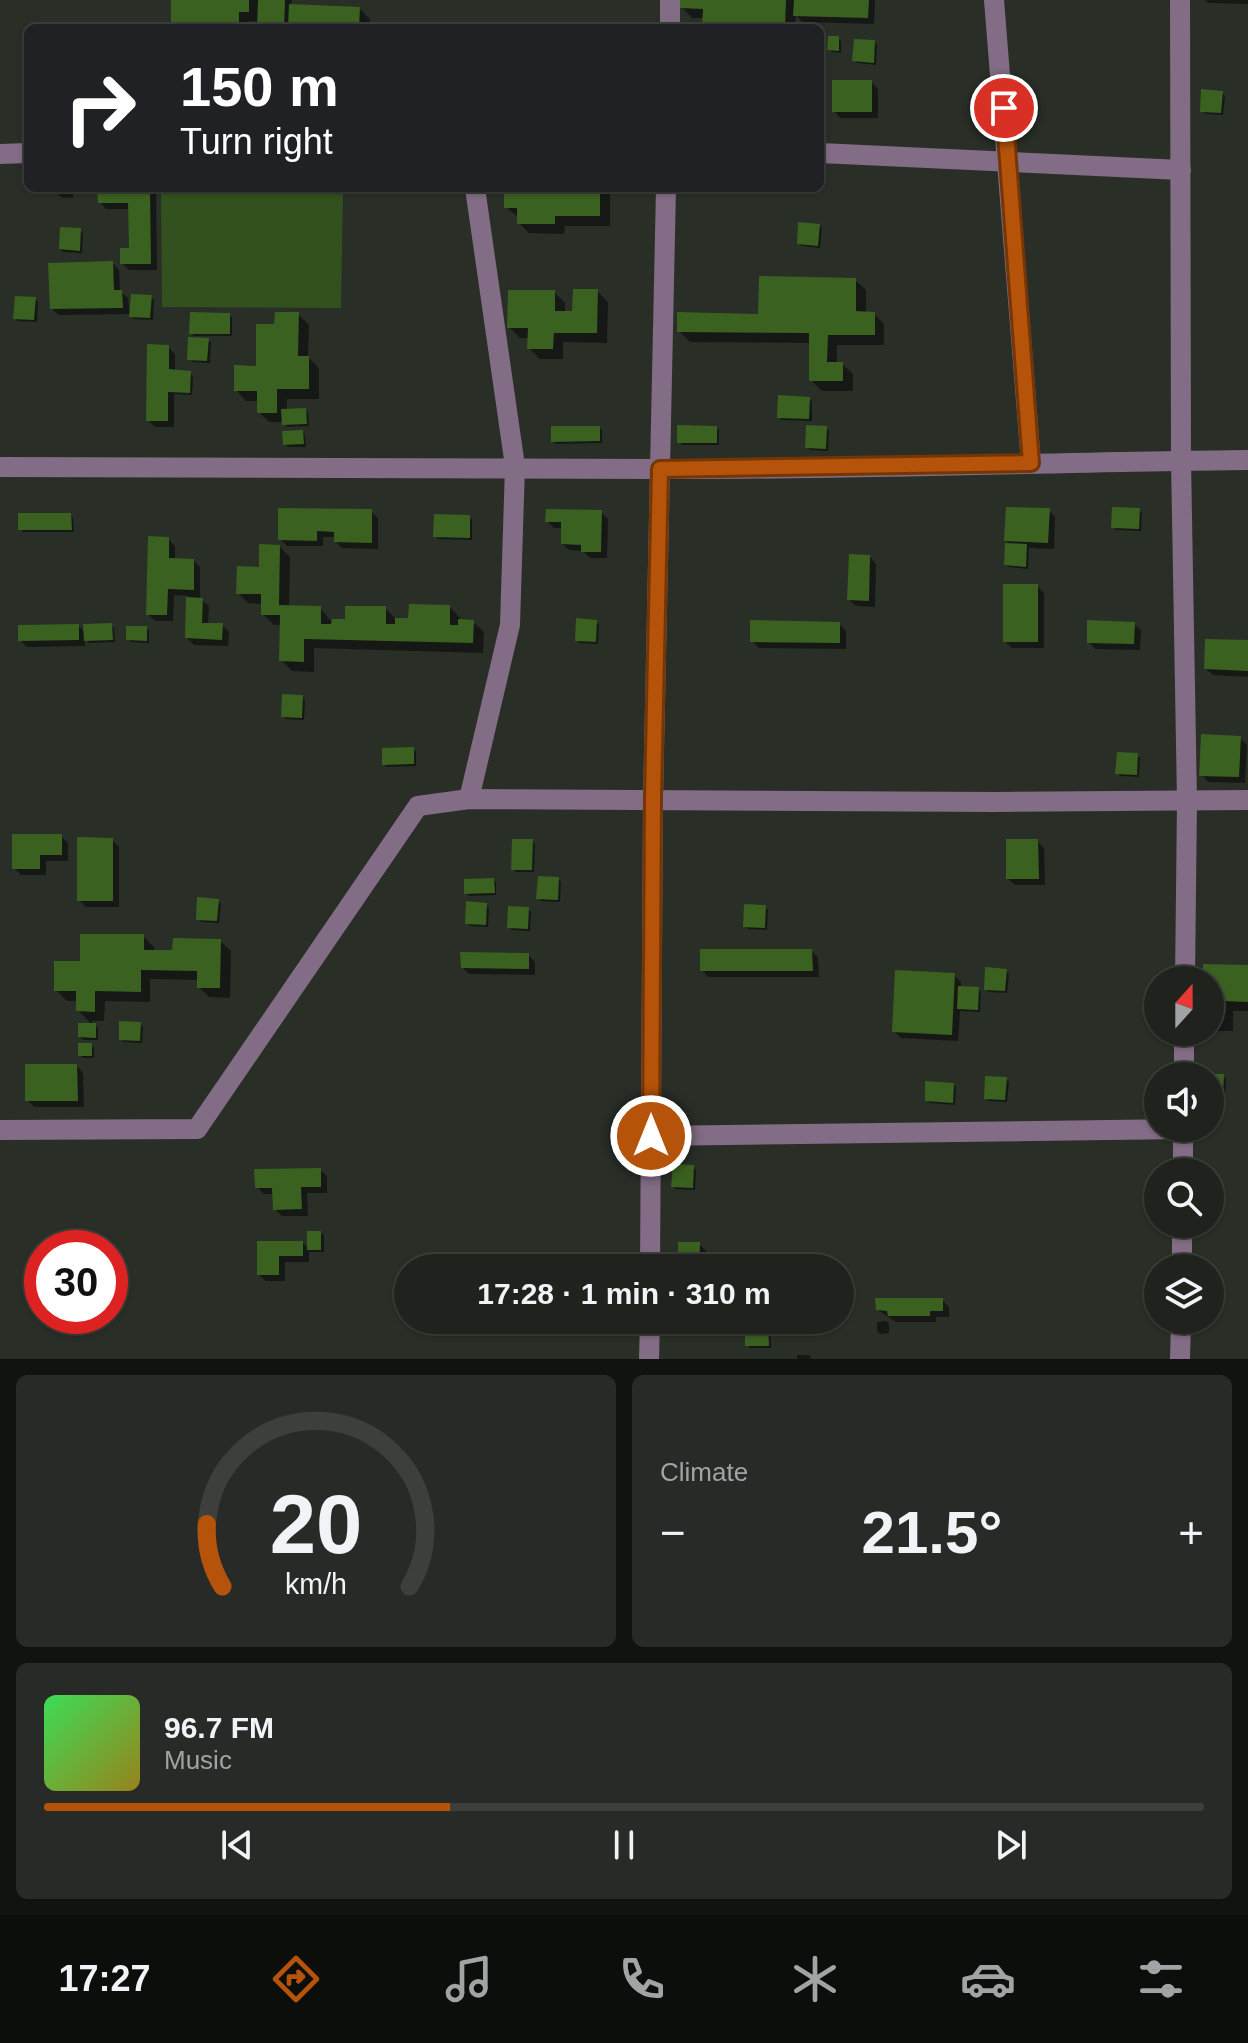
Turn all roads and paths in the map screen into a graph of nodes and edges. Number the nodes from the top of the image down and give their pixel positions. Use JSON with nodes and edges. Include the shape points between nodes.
{"nodes":[{"id":1,"x":670,"y":0,"type":"edge"},
{"id":2,"x":994,"y":0,"type":"edge"},
{"id":3,"x":1180,"y":0,"type":"edge"},
{"id":4,"x":670,"y":24,"type":"edge"},
{"id":5,"x":24,"y":153,"type":"edge"},
{"id":6,"x":824,"y":153,"type":"edge"},
{"id":7,"x":0,"y":154,"type":"edge"},
{"id":8,"x":1009,"y":162,"type":"junction"},
{"id":9,"x":1181,"y":170,"type":"junction"},
{"id":10,"x":476,"y":192,"type":"edge"},
{"id":11,"x":666,"y":192,"type":"edge"},
{"id":12,"x":1181,"y":460,"type":"junction"},
{"id":13,"x":1248,"y":460,"type":"edge"},
{"id":14,"x":1031,"y":463,"type":"junction"},
{"id":15,"x":515,"y":466,"type":"junction"},
{"id":16,"x":0,"y":467,"type":"edge"},
{"id":17,"x":660,"y":469,"type":"junction"},
{"id":18,"x":653,"y":798,"type":"junction"},
{"id":19,"x":469,"y":799,"type":"junction"},
{"id":20,"x":1248,"y":800,"type":"edge"},
{"id":21,"x":1187,"y":801,"type":"junction"},
{"id":22,"x":1185,"y":966,"type":"edge"},
{"id":23,"x":1144,"y":1129,"type":"edge"},
{"id":24,"x":0,"y":1130,"type":"edge"},
{"id":25,"x":651,"y":1136,"type":"junction"},
{"id":26,"x":650,"y":1254,"type":"edge"},
{"id":27,"x":650,"y":1334,"type":"edge"},
{"id":28,"x":1181,"y":1334,"type":"edge"},
{"id":29,"x":649,"y":1359,"type":"edge"},
{"id":30,"x":1180,"y":1359,"type":"edge"}],
"edges":[{"from":1,"to":4,"type":"street"},
{"from":2,"to":8,"type":"street"},
{"from":3,"to":9,"type":"street"},
{"from":5,"to":7,"type":"street"},
{"from":6,"to":8,"type":"street"},
{"from":8,"to":9,"type":"street"},
{"from":8,"to":14,"type":"street"},
{"from":9,"to":12,"type":"street"},
{"from":10,"to":15,"type":"street"},
{"from":11,"to":17,"type":"street"},
{"from":12,"to":13,"type":"street"},
{"from":12,"to":14,"type":"street"},
{"from":12,"to":21,"type":"street"},
{"from":14,"to":17,"type":"street"},
{"from":15,"to":16,"type":"street"},
{"from":15,"to":17,"type":"street"},
{"from":15,"to":19,"type":"street","via":[[510,625]]},
{"from":17,"to":18,"type":"street"},
{"from":18,"to":19,"type":"street"},
{"from":18,"to":21,"type":"street"},
{"from":18,"to":25,"type":"street"},
{"from":19,"to":24,"type":"street","via":[[418,806],[197,1129]]},
{"from":20,"to":21,"type":"street"},
{"from":21,"to":22,"type":"street"},
{"from":23,"to":25,"type":"street"},
{"from":25,"to":26,"type":"street"},
{"from":27,"to":29,"type":"street"},
{"from":28,"to":30,"type":"street"}]}
